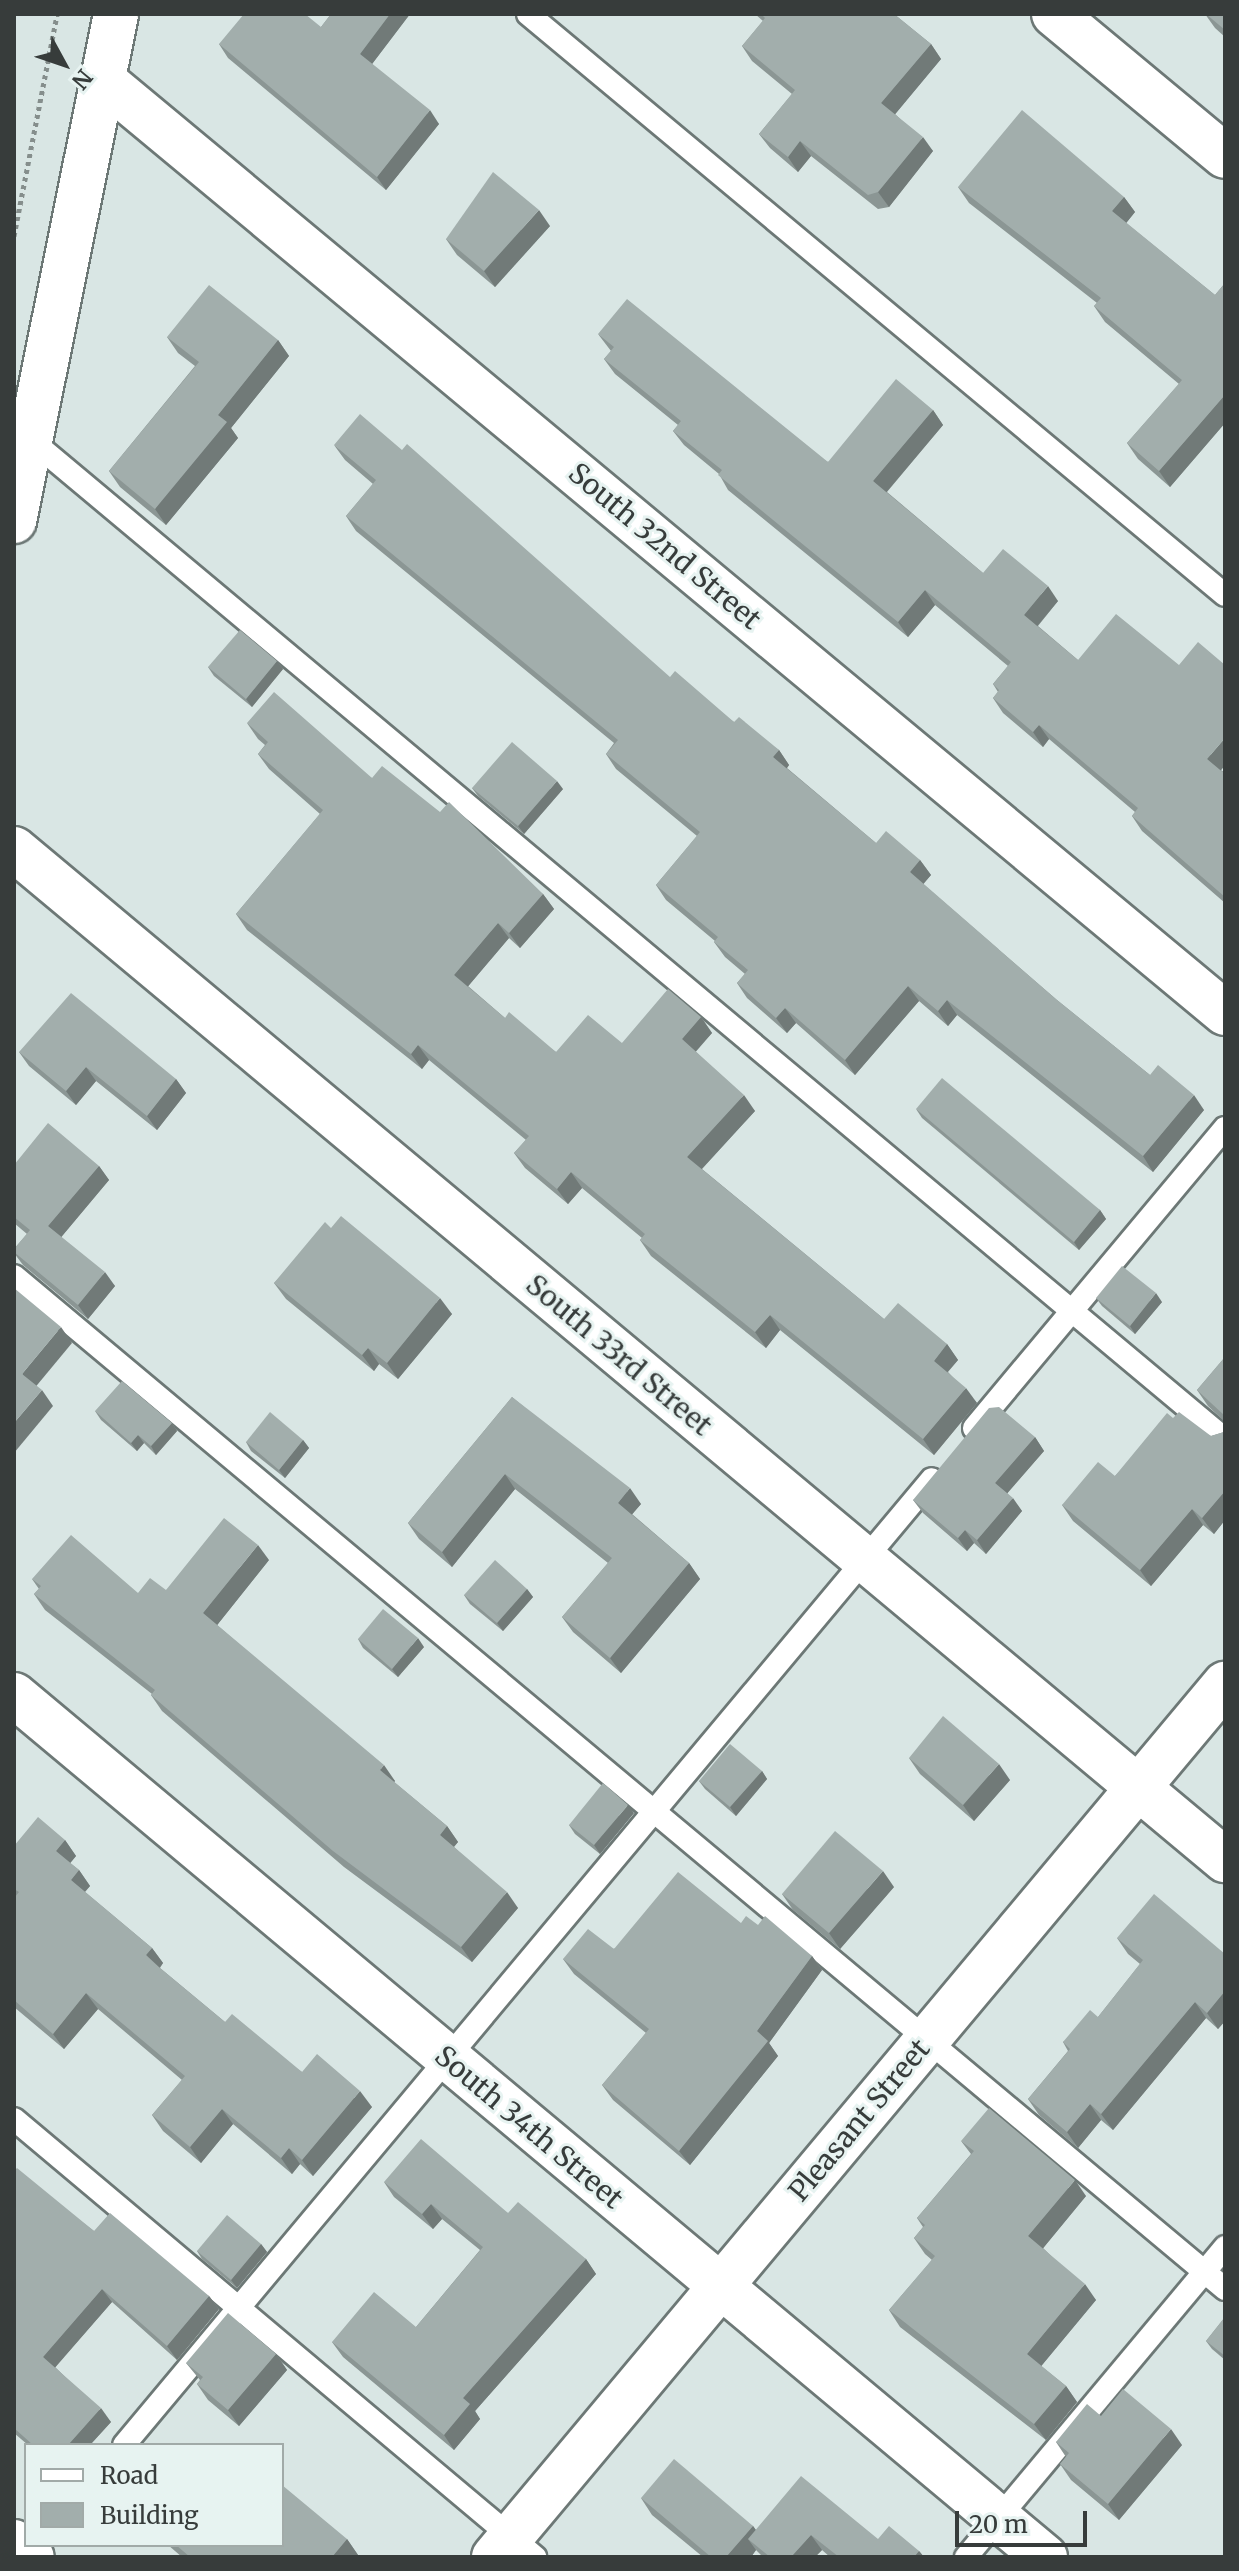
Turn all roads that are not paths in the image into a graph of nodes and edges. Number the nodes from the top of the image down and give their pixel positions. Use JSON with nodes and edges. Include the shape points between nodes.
{"nodes":[{"id":1,"x":116,"y":14,"type":"edge"},
{"id":2,"x":528,"y":14,"type":"edge"},
{"id":3,"x":1054,"y":14,"type":"edge"},
{"id":4,"x":104,"y":81,"type":"junction"},
{"id":5,"x":1225,"y":156,"type":"edge"},
{"id":6,"x":31,"y":440,"type":"junction"},
{"id":7,"x":14,"y":521,"type":"edge"},
{"id":8,"x":1225,"y":595,"type":"edge"},
{"id":9,"x":14,"y":849,"type":"edge"},
{"id":10,"x":1225,"y":1013,"type":"edge"},
{"id":11,"x":1225,"y":1128,"type":"edge"},
{"id":12,"x":14,"y":1276,"type":"edge"},
{"id":13,"x":1072,"y":1311,"type":"junction"},
{"id":14,"x":1225,"y":1439,"type":"edge"},
{"id":15,"x":864,"y":1561,"type":"junction"},
{"id":16,"x":1225,"y":1684,"type":"edge"},
{"id":17,"x":14,"y":1695,"type":"edge"},
{"id":18,"x":1139,"y":1789,"type":"junction"},
{"id":19,"x":654,"y":1811,"type":"junction"},
{"id":20,"x":1225,"y":1860,"type":"edge"},
{"id":21,"x":927,"y":2040,"type":"junction"},
{"id":22,"x":447,"y":2058,"type":"junction"},
{"id":23,"x":14,"y":2119,"type":"edge"},
{"id":24,"x":1225,"y":2247,"type":"edge"},
{"id":25,"x":1204,"y":2272,"type":"junction"},
{"id":26,"x":719,"y":2286,"type":"junction"},
{"id":27,"x":1225,"y":2289,"type":"edge"},
{"id":28,"x":238,"y":2308,"type":"junction"},
{"id":29,"x":126,"y":2443,"type":"edge"},
{"id":30,"x":998,"y":2518,"type":"junction"},
{"id":31,"x":14,"y":2542,"type":"edge"},
{"id":32,"x":513,"y":2550,"type":"edge"},
{"id":33,"x":31,"y":2557,"type":"edge"},
{"id":34,"x":966,"y":2557,"type":"edge"},
{"id":35,"x":1045,"y":2557,"type":"edge"}],
"edges":[{"from":1,"to":4,"type":"street"},
{"from":2,"to":8,"type":"lane"},
{"from":3,"to":5,"type":"street"},
{"from":4,"to":6,"type":"street"},
{"from":4,"to":10,"type":"street","name":"South 32nd Street"},
{"from":6,"to":7,"type":"street"},
{"from":6,"to":13,"type":"lane"},
{"from":9,"to":15,"type":"street","name":"South 33rd Street"},
{"from":11,"to":13,"type":"lane"},
{"from":12,"to":19,"type":"lane"},
{"from":13,"to":14,"type":"lane"},
{"from":13,"to":15,"type":"lane"},
{"from":15,"to":18,"type":"street","name":"South 33rd Street"},
{"from":15,"to":19,"type":"lane"},
{"from":16,"to":18,"type":"street","name":"Pleasant Street"},
{"from":17,"to":22,"type":"street","name":"South 34th Street"},
{"from":18,"to":20,"type":"street","name":"South 33rd Street"},
{"from":18,"to":21,"type":"street","name":"Pleasant Street"},
{"from":19,"to":21,"type":"lane"},
{"from":19,"to":22,"type":"lane"},
{"from":21,"to":25,"type":"lane"},
{"from":21,"to":26,"type":"street","name":"Pleasant Street"},
{"from":22,"to":26,"type":"street","name":"South 34th Street"},
{"from":22,"to":28,"type":"lane"},
{"from":23,"to":28,"type":"lane"},
{"from":24,"to":25,"type":"lane"},
{"from":25,"to":27,"type":"lane"},
{"from":25,"to":30,"type":"lane"},
{"from":26,"to":30,"type":"street","name":"South 34th Street"},
{"from":26,"to":32,"type":"street","name":"Pleasant Street"},
{"from":28,"to":29,"type":"lane"},
{"from":28,"to":32,"type":"lane"},
{"from":30,"to":34,"type":"lane"},
{"from":30,"to":35,"type":"street","name":"South 34th Street"},
{"from":31,"to":33,"type":"street"}]}
